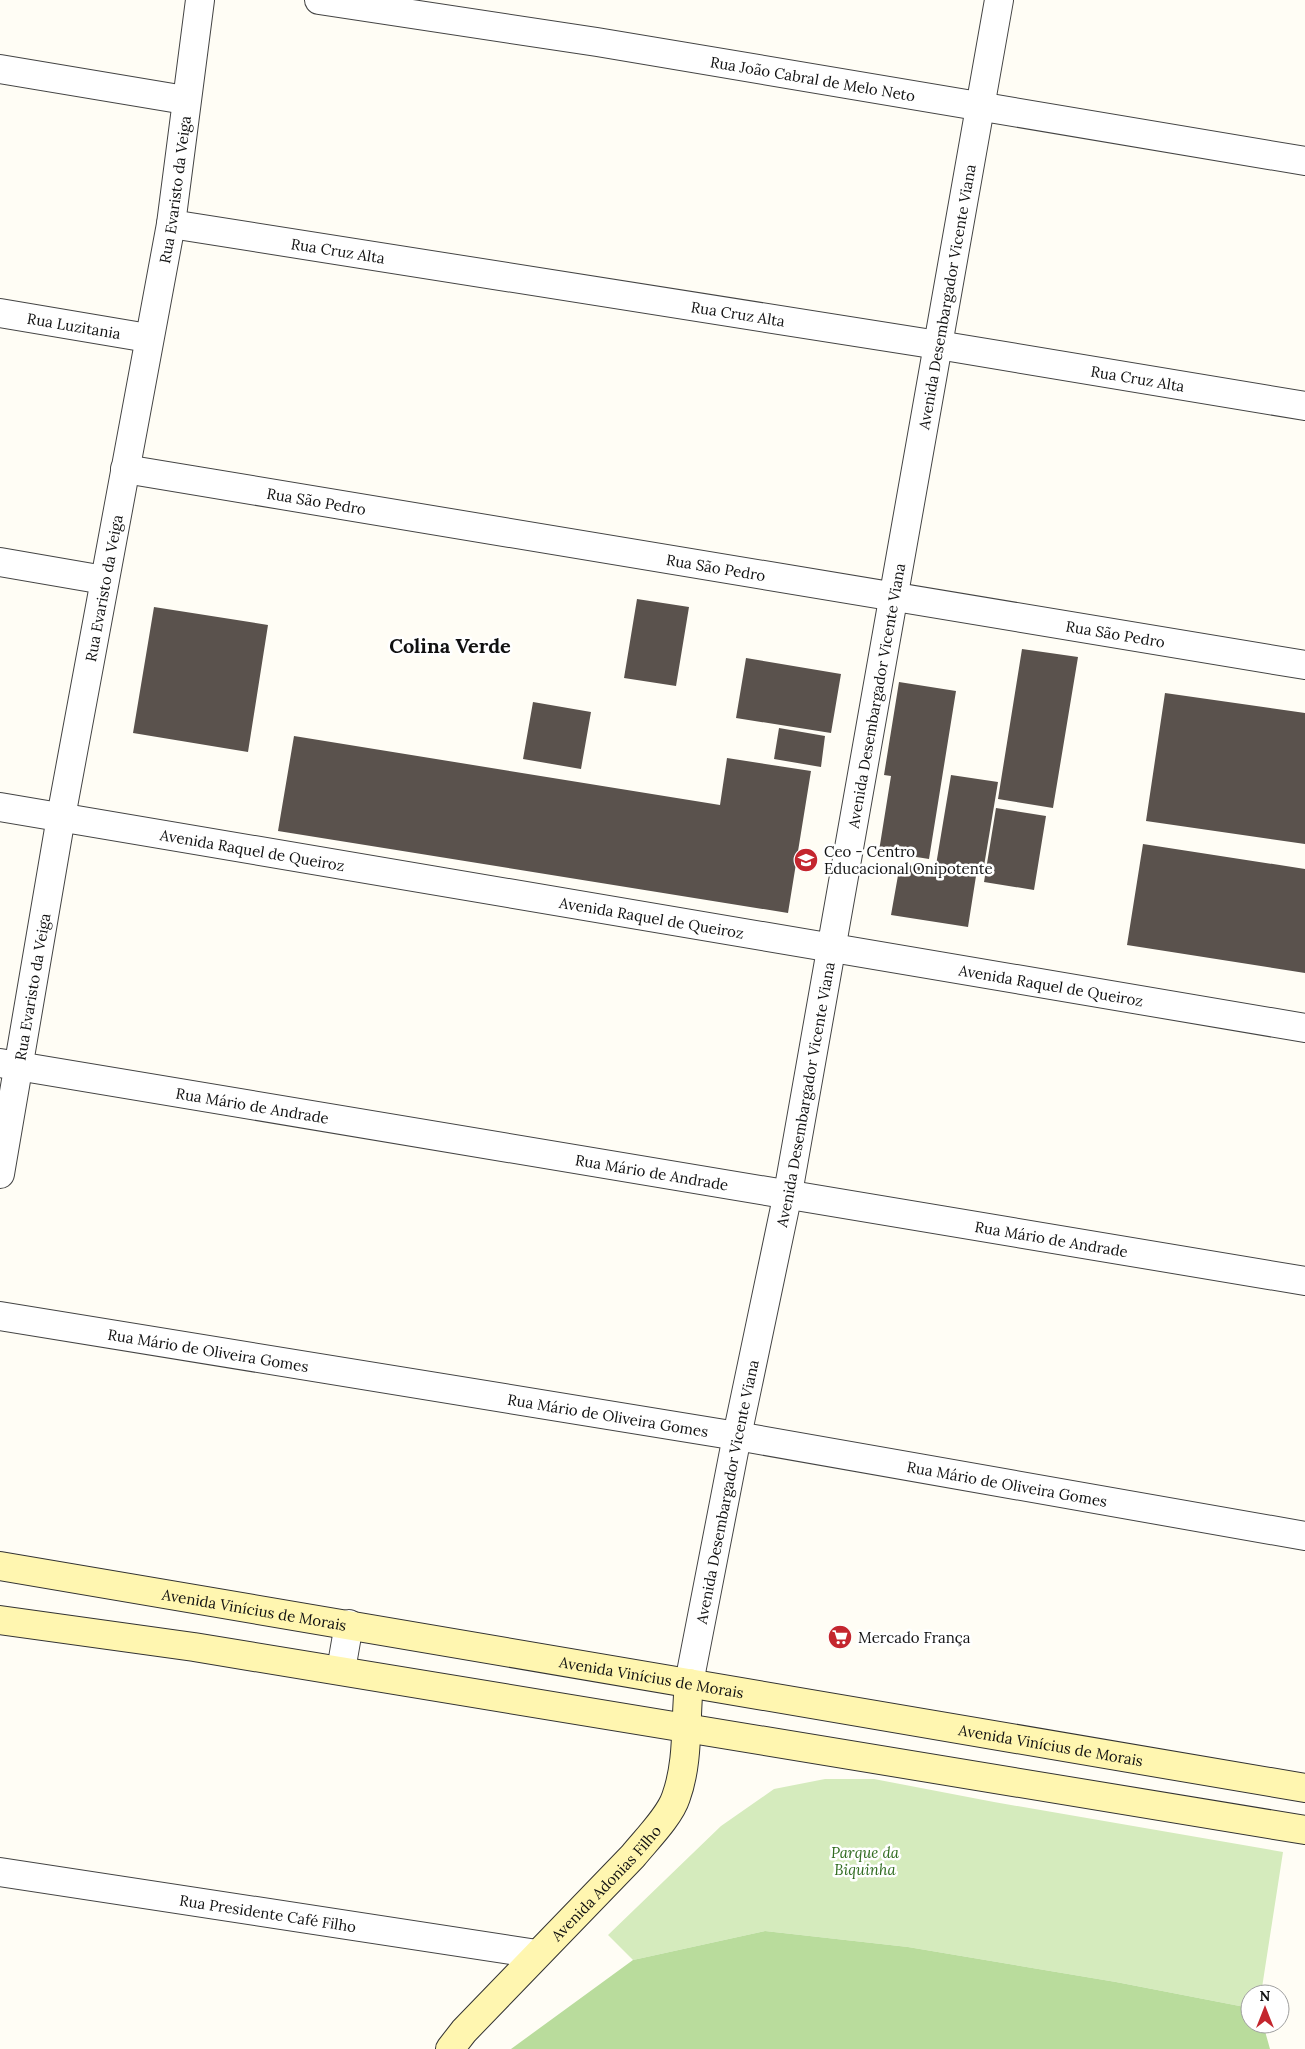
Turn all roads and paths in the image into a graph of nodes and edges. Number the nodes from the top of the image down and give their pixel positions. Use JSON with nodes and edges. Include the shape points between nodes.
{"nodes":[{"id":1,"x":200,"y":0,"type":"edge"},
{"id":2,"x":319,"y":0,"type":"edge"},
{"id":3,"x":999,"y":0,"type":"edge"},
{"id":4,"x":0,"y":69,"type":"edge"},
{"id":5,"x":185,"y":100,"type":"junction"},
{"id":6,"x":979,"y":108,"type":"junction"},
{"id":7,"x":1305,"y":161,"type":"edge"},
{"id":8,"x":170,"y":224,"type":"junction"},
{"id":9,"x":0,"y":313,"type":"edge"},
{"id":10,"x":148,"y":338,"type":"junction"},
{"id":11,"x":938,"y":344,"type":"junction"},
{"id":12,"x":1305,"y":406,"type":"edge"},
{"id":13,"x":125,"y":468,"type":"junction"},
{"id":14,"x":0,"y":562,"type":"edge"},
{"id":15,"x":104,"y":580,"type":"junction"},
{"id":16,"x":895,"y":596,"type":"junction"},
{"id":17,"x":1305,"y":665,"type":"edge"},
{"id":18,"x":0,"y":807,"type":"edge"},
{"id":19,"x":61,"y":817,"type":"junction"},
{"id":20,"x":832,"y":948,"type":"junction"},
{"id":21,"x":1305,"y":1028,"type":"edge"},
{"id":22,"x":10,"y":1065,"type":"edge"},
{"id":23,"x":0,"y":1174,"type":"edge"},
{"id":24,"x":788,"y":1193,"type":"junction"},
{"id":25,"x":1305,"y":1281,"type":"edge"},
{"id":26,"x":0,"y":1316,"type":"edge"},
{"id":27,"x":737,"y":1436,"type":"junction"},
{"id":28,"x":1305,"y":1536,"type":"edge"},
{"id":29,"x":0,"y":1566,"type":"edge"},
{"id":30,"x":0,"y":1620,"type":"edge"},
{"id":31,"x":349,"y":1624,"type":"junction"},
{"id":32,"x":340,"y":1670,"type":"junction"},
{"id":33,"x":688,"y":1683,"type":"junction"},
{"id":34,"x":685,"y":1727,"type":"junction"},
{"id":35,"x":1305,"y":1788,"type":"edge"},
{"id":36,"x":1305,"y":1830,"type":"edge"},
{"id":37,"x":0,"y":1872,"type":"edge"},
{"id":38,"x":537,"y":1954,"type":"junction"},
{"id":39,"x":450,"y":2049,"type":"edge"}],
"edges":[{"from":1,"to":5,"type":"street","name":"Rua Evaristo da Veiga"},
{"from":2,"to":6,"type":"street","name":"Rua João Cabral de Melo Neto","via":[[598,42]]},
{"from":3,"to":6,"type":"street","name":"Avenida Desembargador Vicente Viana"},
{"from":4,"to":5,"type":"street"},
{"from":5,"to":8,"type":"street","name":"Rua Evaristo da Veiga"},
{"from":6,"to":7,"type":"street","name":"Rua João Cabral de Melo Neto"},
{"from":6,"to":11,"type":"street","name":"Avenida Desembargador Vicente Viana"},
{"from":8,"to":10,"type":"street","name":"Rua Evaristo da Veiga"},
{"from":8,"to":11,"type":"street","name":"Rua Cruz Alta"},
{"from":9,"to":10,"type":"street","name":"Rua Luzitania"},
{"from":10,"to":13,"type":"street","name":"Rua Evaristo da Veiga"},
{"from":11,"to":12,"type":"street","name":"Rua Cruz Alta"},
{"from":11,"to":16,"type":"street","name":"Avenida Desembargador Vicente Viana"},
{"from":13,"to":15,"type":"street","name":"Rua Evaristo da Veiga"},
{"from":13,"to":16,"type":"street","name":"Rua São Pedro"},
{"from":14,"to":15,"type":"street"},
{"from":15,"to":19,"type":"street","name":"Rua Evaristo da Veiga"},
{"from":16,"to":17,"type":"street","name":"Rua São Pedro"},
{"from":16,"to":20,"type":"street","name":"Avenida Desembargador Vicente Viana"},
{"from":18,"to":19,"type":"street","name":"Avenida Raquel de Queiroz"},
{"from":19,"to":20,"type":"street","name":"Avenida Raquel de Queiroz"},
{"from":19,"to":22,"type":"street","name":"Rua Evaristo da Veiga"},
{"from":20,"to":21,"type":"street","name":"Avenida Raquel de Queiroz"},
{"from":20,"to":24,"type":"street","name":"Avenida Desembargador Vicente Viana"},
{"from":22,"to":23,"type":"street","name":"Rua Evaristo da Veiga"},
{"from":22,"to":24,"type":"street","name":"Rua Mário de Andrade"},
{"from":24,"to":25,"type":"street","name":"Rua Mário de Andrade"},
{"from":24,"to":27,"type":"street","name":"Avenida Desembargador Vicente Viana"},
{"from":26,"to":27,"type":"street","name":"Rua Mário de Oliveira Gomes"},
{"from":27,"to":28,"type":"street","name":"Rua Mário de Oliveira Gomes"},
{"from":27,"to":33,"type":"street","name":"Avenida Desembargador Vicente Viana"},
{"from":29,"to":31,"type":"street","name":"Avenida Vinícius de Morais"},
{"from":30,"to":32,"type":"street"},
{"from":31,"to":32,"type":"street"},
{"from":31,"to":33,"type":"street","name":"Avenida Vinícius de Morais"},
{"from":32,"to":34,"type":"street"},
{"from":33,"to":34,"type":"street","name":"Avenida Adonias Filho"},
{"from":33,"to":35,"type":"street","name":"Avenida Vinícius de Morais"},
{"from":34,"to":36,"type":"street"},
{"from":34,"to":38,"type":"street","name":"Avenida Adonias Filho","via":[[686,1750],[676,1799],[633,1856]]},
{"from":37,"to":38,"type":"street","name":"Rua Presidente Café Filho"},
{"from":38,"to":39,"type":"street","name":"Avenida Adonias Filho"}]}
